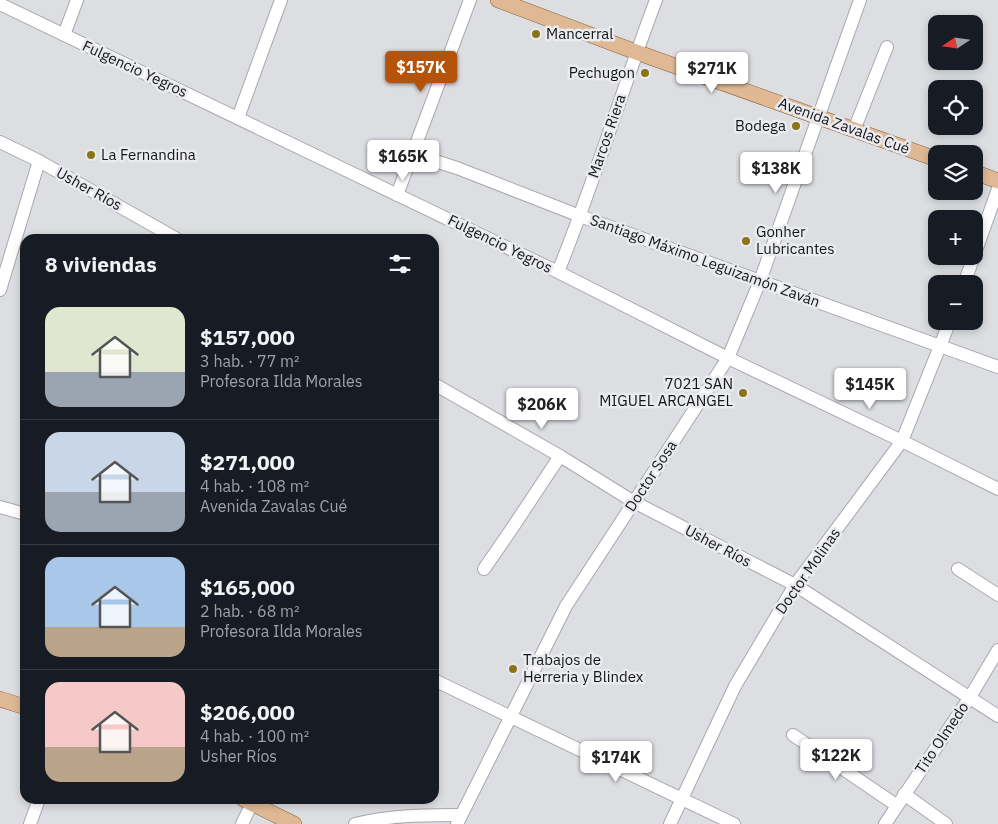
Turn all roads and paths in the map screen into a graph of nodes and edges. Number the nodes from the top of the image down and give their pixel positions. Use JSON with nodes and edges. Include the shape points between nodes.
{"nodes":[{"id":1,"x":77,"y":0,"type":"edge"},
{"id":2,"x":281,"y":0,"type":"edge"},
{"id":3,"x":470,"y":0,"type":"edge"},
{"id":4,"x":498,"y":0,"type":"edge"},
{"id":5,"x":656,"y":0,"type":"edge"},
{"id":6,"x":860,"y":0,"type":"edge"},
{"id":7,"x":0,"y":4,"type":"edge"},
{"id":8,"x":64,"y":35,"type":"junction"},
{"id":9,"x":887,"y":47,"type":"dead end"},
{"id":10,"x":636,"y":52,"type":"junction"},
{"id":11,"x":817,"y":116,"type":"junction"},
{"id":12,"x":238,"y":118,"type":"junction"},
{"id":13,"x":854,"y":130,"type":"junction"},
{"id":14,"x":0,"y":142,"type":"edge"},
{"id":15,"x":413,"y":154,"type":"junction"},
{"id":16,"x":928,"y":156,"type":"edge"},
{"id":17,"x":39,"y":161,"type":"junction"},
{"id":18,"x":983,"y":175,"type":"edge"},
{"id":19,"x":998,"y":181,"type":"edge"},
{"id":20,"x":998,"y":189,"type":"edge"},
{"id":21,"x":397,"y":195,"type":"junction"},
{"id":22,"x":580,"y":216,"type":"junction"},
{"id":23,"x":983,"y":231,"type":"edge"},
{"id":24,"x":168,"y":234,"type":"edge"},
{"id":25,"x":558,"y":272,"type":"junction"},
{"id":26,"x":760,"y":281,"type":"junction"},
{"id":27,"x":0,"y":290,"type":"edge"},
{"id":28,"x":947,"y":330,"type":"edge"},
{"id":29,"x":941,"y":347,"type":"junction"},
{"id":30,"x":728,"y":358,"type":"junction"},
{"id":31,"x":998,"y":367,"type":"edge"},
{"id":32,"x":439,"y":387,"type":"edge"},
{"id":33,"x":902,"y":441,"type":"junction"},
{"id":34,"x":560,"y":456,"type":"junction"},
{"id":35,"x":998,"y":490,"type":"edge"},
{"id":36,"x":634,"y":502,"type":"junction"},
{"id":37,"x":0,"y":507,"type":"edge"},
{"id":38,"x":20,"y":513,"type":"edge"},
{"id":39,"x":958,"y":568,"type":"dead end"},
{"id":40,"x":484,"y":569,"type":"dead end"},
{"id":41,"x":794,"y":585,"type":"junction"},
{"id":42,"x":998,"y":596,"type":"edge"},
{"id":43,"x":998,"y":650,"type":"edge"},
{"id":44,"x":439,"y":682,"type":"edge"},
{"id":45,"x":970,"y":697,"type":"junction"},
{"id":46,"x":0,"y":699,"type":"edge"},
{"id":47,"x":20,"y":705,"type":"edge"},
{"id":48,"x":998,"y":716,"type":"edge"},
{"id":49,"x":509,"y":717,"type":"junction"},
{"id":50,"x":793,"y":734,"type":"dead end"},
{"id":51,"x":904,"y":794,"type":"junction"},
{"id":52,"x":682,"y":799,"type":"junction"},
{"id":53,"x":37,"y":804,"type":"edge"},
{"id":54,"x":248,"y":804,"type":"edge"},
{"id":55,"x":256,"y":804,"type":"edge"},
{"id":56,"x":896,"y":805,"type":"junction"},
{"id":57,"x":459,"y":820,"type":"edge"},
{"id":58,"x":30,"y":824,"type":"edge"},
{"id":59,"x":242,"y":824,"type":"edge"},
{"id":60,"x":294,"y":824,"type":"edge"},
{"id":61,"x":355,"y":824,"type":"edge"},
{"id":62,"x":670,"y":824,"type":"edge"},
{"id":63,"x":734,"y":824,"type":"edge"},
{"id":64,"x":885,"y":824,"type":"edge"},
{"id":65,"x":946,"y":824,"type":"edge"}],
"edges":[{"from":1,"to":8,"type":"street"},
{"from":2,"to":12,"type":"street"},
{"from":3,"to":15,"type":"street"},
{"from":4,"to":10,"type":"main road","name":"Avenida Zavalas Cué"},
{"from":5,"to":10,"type":"street","name":"Marcos Riera"},
{"from":6,"to":11,"type":"street","name":"Doctor Sosa"},
{"from":7,"to":8,"type":"street","name":"Fulgencio Yegros"},
{"from":8,"to":12,"type":"street","name":"Fulgencio Yegros"},
{"from":9,"to":13,"type":"street"},
{"from":10,"to":11,"type":"main road","name":"Avenida Zavalas Cué"},
{"from":10,"to":22,"type":"street","name":"Marcos Riera"},
{"from":11,"to":13,"type":"main road","name":"Avenida Zavalas Cué"},
{"from":11,"to":26,"type":"street","name":"Doctor Sosa"},
{"from":12,"to":21,"type":"street","name":"Fulgencio Yegros"},
{"from":13,"to":16,"type":"main road","name":"Avenida Zavalas Cué"},
{"from":14,"to":17,"type":"street","name":"Usher Ríos"},
{"from":15,"to":21,"type":"street"},
{"from":15,"to":22,"type":"street","name":"Santiago Máximo Leguizamón Zaván"},
{"from":17,"to":24,"type":"street","name":"Usher Ríos"},
{"from":17,"to":27,"type":"street"},
{"from":18,"to":19,"type":"main road"},
{"from":20,"to":23,"type":"street"},
{"from":21,"to":25,"type":"street","name":"Fulgencio Yegros"},
{"from":22,"to":25,"type":"street","name":"Marcos Riera"},
{"from":22,"to":26,"type":"street","name":"Santiago Máximo Leguizamón Zaván"},
{"from":25,"to":30,"type":"street","name":"Fulgencio Yegros"},
{"from":26,"to":29,"type":"street","name":"Santiago Máximo Leguizamón Zaván"},
{"from":26,"to":30,"type":"street","name":"Doctor Sosa"},
{"from":28,"to":29,"type":"street","name":"Doctor Molinas"},
{"from":29,"to":31,"type":"street","name":"Santiago Máximo Leguizamón Zaván"},
{"from":29,"to":33,"type":"street","name":"Doctor Molinas"},
{"from":30,"to":33,"type":"street","name":"Fulgencio Yegros"},
{"from":30,"to":36,"type":"street","name":"Doctor Sosa"},
{"from":32,"to":34,"type":"street","name":"Usher Ríos"},
{"from":33,"to":35,"type":"street","name":"Fulgencio Yegros"},
{"from":33,"to":41,"type":"street","name":"Doctor Molinas"},
{"from":34,"to":36,"type":"street","name":"Usher Ríos"},
{"from":34,"to":40,"type":"street"},
{"from":36,"to":41,"type":"street","name":"Usher Ríos"},
{"from":36,"to":49,"type":"street","name":"Doctor Sosa","via":[[566,606]]},
{"from":37,"to":38,"type":"street"},
{"from":39,"to":42,"type":"street"},
{"from":41,"to":45,"type":"street","name":"Usher Ríos"},
{"from":41,"to":52,"type":"street","name":"Doctor Molinas","via":[[735,686]]},
{"from":43,"to":45,"type":"street","name":"Tito Olmedo"},
{"from":44,"to":49,"type":"street"},
{"from":45,"to":48,"type":"street","name":"Usher Ríos"},
{"from":45,"to":51,"type":"street","name":"Tito Olmedo"},
{"from":46,"to":47,"type":"main road"},
{"from":49,"to":52,"type":"street"},
{"from":49,"to":57,"type":"street","name":"Doctor Sosa"},
{"from":50,"to":56,"type":"street"},
{"from":51,"to":56,"type":"street","name":"Tito Olmedo"},
{"from":51,"to":65,"type":"street"},
{"from":52,"to":62,"type":"street","name":"Doctor Molinas"},
{"from":52,"to":63,"type":"street"},
{"from":53,"to":58,"type":"street"},
{"from":54,"to":59,"type":"street"},
{"from":55,"to":60,"type":"main road"},
{"from":56,"to":64,"type":"street","name":"Tito Olmedo"},
{"from":57,"to":61,"type":"street","via":[[399,816]]}]}
